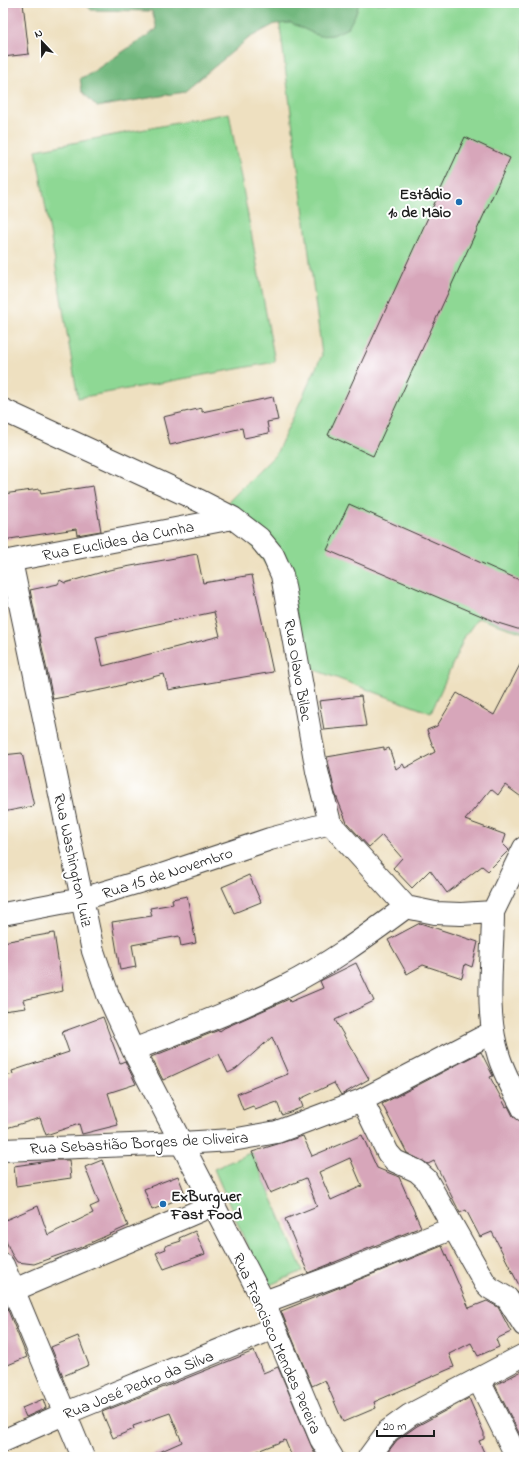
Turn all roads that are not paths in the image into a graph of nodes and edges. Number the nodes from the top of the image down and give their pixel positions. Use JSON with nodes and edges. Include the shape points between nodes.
{"nodes":[{"id":1,"x":3,"y":410,"type":"edge"},
{"id":2,"x":233,"y":518,"type":"junction"},
{"id":3,"x":7,"y":562,"type":"edge"},
{"id":4,"x":330,"y":823,"type":"junction"},
{"id":5,"x":524,"y":848,"type":"edge"},
{"id":6,"x":82,"y":899,"type":"junction"},
{"id":7,"x":406,"y":907,"type":"junction"},
{"id":8,"x":493,"y":912,"type":"junction"},
{"id":9,"x":3,"y":914,"type":"edge"},
{"id":10,"x":493,"y":1032,"type":"junction"},
{"id":11,"x":133,"y":1050,"type":"junction"},
{"id":12,"x":362,"y":1100,"type":"junction"},
{"id":13,"x":524,"y":1110,"type":"edge"},
{"id":14,"x":181,"y":1143,"type":"junction"},
{"id":15,"x":3,"y":1150,"type":"edge"},
{"id":16,"x":213,"y":1205,"type":"junction"},
{"id":17,"x":453,"y":1228,"type":"junction"},
{"id":18,"x":3,"y":1265,"type":"edge"},
{"id":19,"x":14,"y":1290,"type":"junction"},
{"id":20,"x":264,"y":1302,"type":"junction"},
{"id":21,"x":524,"y":1325,"type":"edge"},
{"id":22,"x":274,"y":1328,"type":"junction"},
{"id":23,"x":524,"y":1355,"type":"edge"},
{"id":24,"x":478,"y":1379,"type":"junction"},
{"id":25,"x":66,"y":1413,"type":"junction"},
{"id":26,"x":3,"y":1441,"type":"edge"},
{"id":27,"x":372,"y":1455,"type":"edge"},
{"id":28,"x":83,"y":1457,"type":"edge"},
{"id":29,"x":332,"y":1457,"type":"edge"},
{"id":30,"x":517,"y":1457,"type":"edge"}],
"edges":[{"from":1,"to":2,"type":"street","name":"Rua Olavo Bilac"},
{"from":2,"to":3,"type":"street","name":"Rua Euclides da Cunha"},
{"from":2,"to":4,"type":"street","name":"Rua Olavo Bilac","via":[[259,538],[273,555],[282,576]]},
{"from":3,"to":6,"type":"street","name":"Rua Washington Luiz"},
{"from":4,"to":6,"type":"street","name":"Rua 15 de Novembro","via":[[270,839]]},
{"from":4,"to":7,"type":"street","name":"Rua Olavo Bilac"},
{"from":5,"to":8,"type":"street"},
{"from":6,"to":9,"type":"street","name":"Rua 15 de Novembro"},
{"from":6,"to":11,"type":"street","name":"Rua Washington Luiz","via":[[93,951],[108,995]]},
{"from":7,"to":8,"type":"street","via":[[435,913]]},
{"from":7,"to":11,"type":"street","via":[[348,950],[284,987]]},
{"from":8,"to":10,"type":"street","via":[[490,984]]},
{"from":10,"to":12,"type":"street","name":"Rua Sebastião Borges de Oliveira"},
{"from":10,"to":13,"type":"street","via":[[499,1058]]},
{"from":11,"to":14,"type":"street","name":"Rua Washington Luiz"},
{"from":12,"to":14,"type":"street","name":"Rua Sebastião Borges de Oliveira","via":[[277,1132],[232,1140]]},
{"from":12,"to":17,"type":"street","via":[[388,1153],[395,1161],[417,1171],[426,1179]]},
{"from":14,"to":15,"type":"street","name":"Rua Sebastião Borges de Oliveira"},
{"from":14,"to":16,"type":"street","name":"Rua Francisco Mendes Pereira"},
{"from":16,"to":19,"type":"street"},
{"from":16,"to":20,"type":"street","name":"Rua Francisco Mendes Pereira"},
{"from":17,"to":20,"type":"street"},
{"from":17,"to":21,"type":"street","via":[[485,1283],[507,1298]]},
{"from":18,"to":19,"type":"street"},
{"from":19,"to":25,"type":"street"},
{"from":20,"to":22,"type":"street","name":"Rua Francisco Mendes Pereira"},
{"from":22,"to":25,"type":"street","name":"Rua José Pedro da Silva"},
{"from":22,"to":29,"type":"street","name":"Rua Francisco Mendes Pereira","via":[[321,1439]]},
{"from":23,"to":24,"type":"street"},
{"from":24,"to":27,"type":"street","via":[[410,1415],[388,1431]]},
{"from":24,"to":30,"type":"street"},
{"from":25,"to":26,"type":"street","name":"Rua José Pedro da Silva"},
{"from":25,"to":28,"type":"street"}]}
